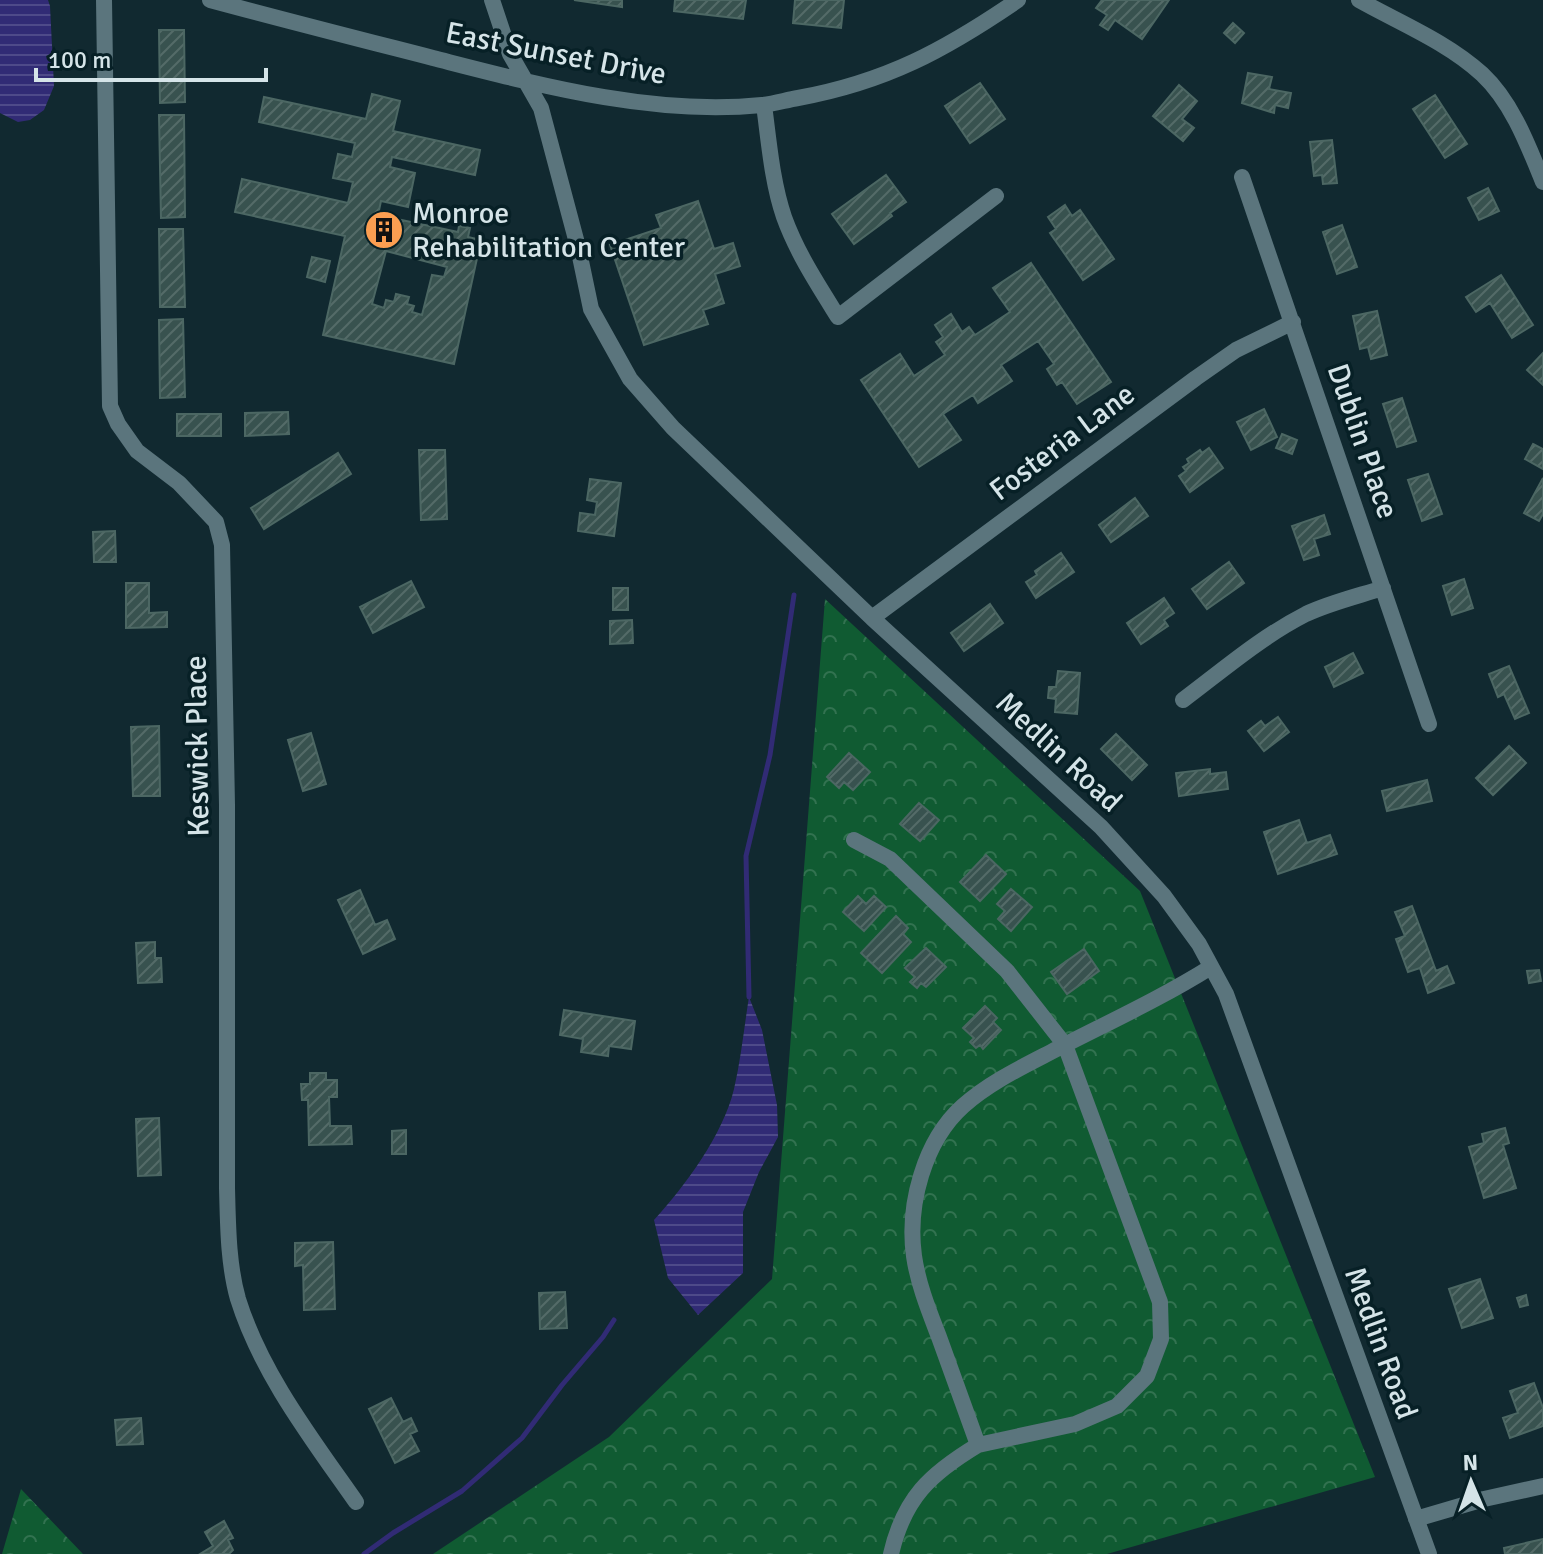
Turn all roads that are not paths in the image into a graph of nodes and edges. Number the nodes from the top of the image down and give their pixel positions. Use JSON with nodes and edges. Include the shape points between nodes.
{"nodes":[{"id":1,"x":104,"y":0,"type":"edge"},
{"id":2,"x":210,"y":0,"type":"edge"},
{"id":3,"x":492,"y":0,"type":"edge"},
{"id":4,"x":1018,"y":0,"type":"edge"},
{"id":5,"x":1359,"y":0,"type":"edge"},
{"id":6,"x":525,"y":82,"type":"junction"},
{"id":7,"x":764,"y":105,"type":"junction"},
{"id":8,"x":1242,"y":177,"type":"dead end"},
{"id":9,"x":1543,"y":182,"type":"edge"},
{"id":10,"x":996,"y":196,"type":"dead end"},
{"id":11,"x":1293,"y":322,"type":"junction"},
{"id":12,"x":1383,"y":588,"type":"junction"},
{"id":13,"x":872,"y":618,"type":"junction"},
{"id":14,"x":1183,"y":700,"type":"dead end"},
{"id":15,"x":1429,"y":724,"type":"dead end"},
{"id":16,"x":854,"y":840,"type":"dead end"},
{"id":17,"x":1211,"y":967,"type":"junction"},
{"id":18,"x":1065,"y":1045,"type":"junction"},
{"id":19,"x":978,"y":1445,"type":"junction"},
{"id":20,"x":1543,"y":1486,"type":"edge"},
{"id":21,"x":356,"y":1502,"type":"dead end"},
{"id":22,"x":1416,"y":1519,"type":"junction"},
{"id":23,"x":891,"y":1554,"type":"edge"},
{"id":24,"x":1429,"y":1554,"type":"edge"}],
"edges":[{"from":1,"to":21,"type":"street","name":"Keswick Place","via":[[110,406],[137,451],[179,483],[216,522],[222,545],[227,1188],[237,1297],[257,1346],[299,1420]]},
{"from":2,"to":6,"type":"street","name":"East Sunset Drive"},
{"from":3,"to":6,"type":"street","name":"Medlin Road"},
{"from":4,"to":7,"type":"street","name":"East Sunset Drive","via":[[968,34],[876,79]]},
{"from":5,"to":9,"type":"street","via":[[1482,74],[1510,111]]},
{"from":6,"to":7,"type":"street","name":"East Sunset Drive","via":[[668,105]]},
{"from":6,"to":13,"type":"street","name":"Medlin Road","via":[[541,108],[591,309],[630,379],[673,428]]},
{"from":7,"to":10,"type":"street","via":[[784,216],[805,265],[838,317]]},
{"from":8,"to":11,"type":"street","name":"Dublin Place"},
{"from":11,"to":12,"type":"street","name":"Dublin Place"},
{"from":11,"to":13,"type":"street","name":"Fosteria Lane","via":[[1236,350],[1196,378]]},
{"from":12,"to":14,"type":"street","via":[[1290,623]]},
{"from":12,"to":15,"type":"street","name":"Dublin Place"},
{"from":13,"to":17,"type":"street","name":"Medlin Road","via":[[1101,827],[1164,896]]},
{"from":16,"to":18,"type":"street","via":[[890,859],[1007,971]]},
{"from":17,"to":18,"type":"street"},
{"from":17,"to":22,"type":"street","name":"Medlin Road","via":[[1226,994]]},
{"from":18,"to":19,"type":"street","via":[[991,1084],[961,1108],[935,1142],[919,1181],[913,1223],[922,1291]]},
{"from":18,"to":19,"type":"street","via":[[1160,1302],[1161,1339],[1147,1376],[1117,1406],[1075,1424]]},
{"from":19,"to":23,"type":"street","via":[[943,1466],[916,1493],[896,1531]]},
{"from":20,"to":22,"type":"street"},
{"from":22,"to":24,"type":"street","name":"Medlin Road"}]}
